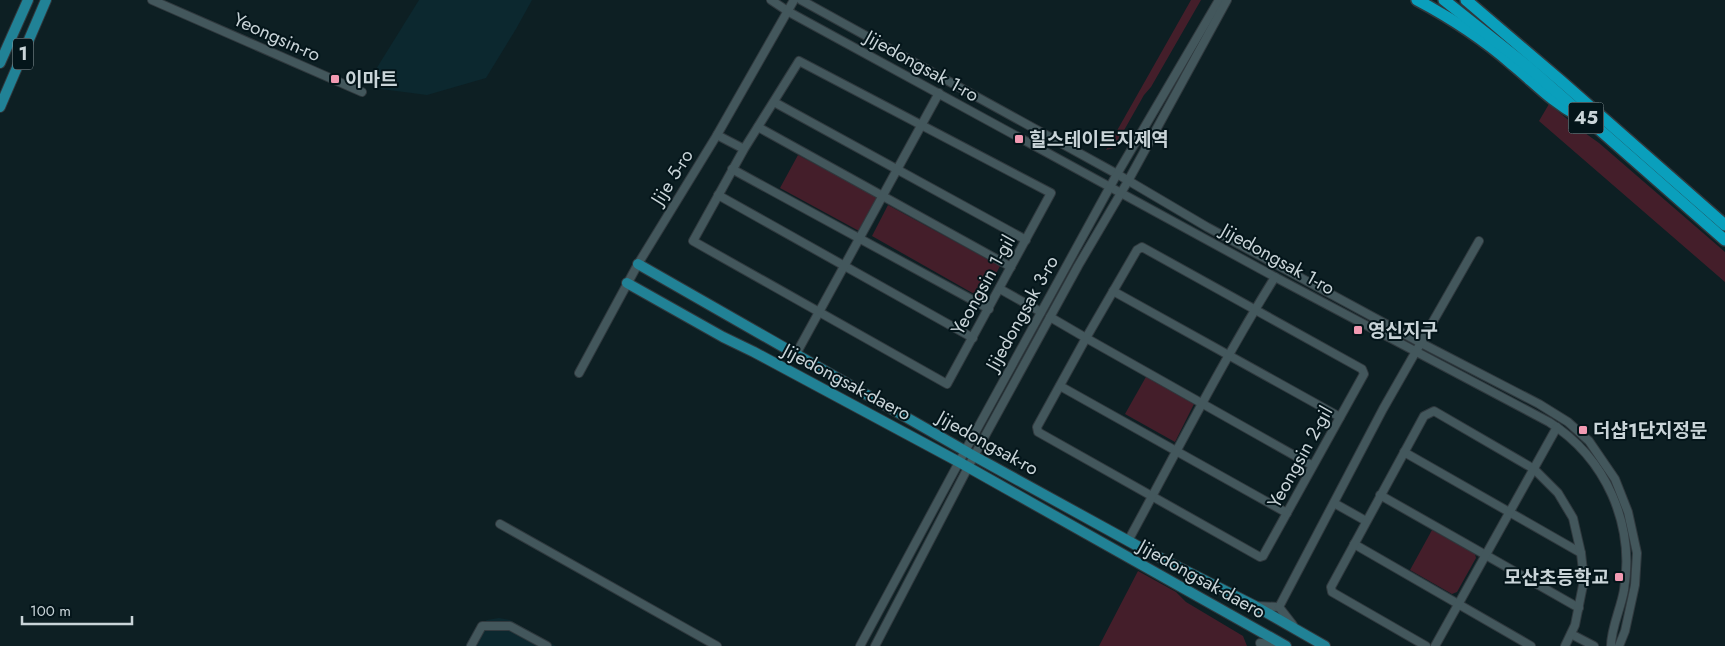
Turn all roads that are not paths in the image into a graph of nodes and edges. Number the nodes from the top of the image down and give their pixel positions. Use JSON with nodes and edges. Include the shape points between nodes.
{"nodes":[{"id":1,"x":28,"y":0,"type":"edge"},
{"id":2,"x":46,"y":0,"type":"edge"},
{"id":3,"x":152,"y":0,"type":"edge"},
{"id":4,"x":771,"y":0,"type":"edge"},
{"id":5,"x":794,"y":0,"type":"edge"},
{"id":6,"x":801,"y":0,"type":"edge"},
{"id":7,"x":1219,"y":0,"type":"edge"},
{"id":8,"x":1227,"y":0,"type":"edge"},
{"id":9,"x":1417,"y":0,"type":"edge"},
{"id":10,"x":1444,"y":0,"type":"edge"},
{"id":11,"x":1466,"y":0,"type":"edge"},
{"id":12,"x":1478,"y":0,"type":"edge"},
{"id":13,"x":789,"y":12,"type":"junction"},
{"id":14,"x":0,"y":63,"type":"edge"},
{"id":15,"x":362,"y":92,"type":"dead end"},
{"id":16,"x":939,"y":93,"type":"junction"},
{"id":17,"x":774,"y":102,"type":"junction"},
{"id":18,"x":0,"y":107,"type":"edge"},
{"id":19,"x":1591,"y":108,"type":"junction"},
{"id":20,"x":1593,"y":124,"type":"junction"},
{"id":21,"x":922,"y":126,"type":"junction"},
{"id":22,"x":758,"y":127,"type":"junction"},
{"id":23,"x":717,"y":134,"type":"junction"},
{"id":24,"x":744,"y":149,"type":"junction"},
{"id":25,"x":732,"y":169,"type":"junction"},
{"id":26,"x":898,"y":170,"type":"junction"},
{"id":27,"x":1117,"y":174,"type":"junction"},
{"id":28,"x":1128,"y":180,"type":"junction"},
{"id":29,"x":1111,"y":187,"type":"junction"},
{"id":30,"x":1121,"y":192,"type":"junction"},
{"id":31,"x":718,"y":195,"type":"junction"},
{"id":32,"x":883,"y":196,"type":"junction"},
{"id":33,"x":1725,"y":225,"type":"edge"},
{"id":34,"x":860,"y":239,"type":"junction"},
{"id":35,"x":1026,"y":240,"type":"junction"},
{"id":36,"x":1725,"y":240,"type":"edge"},
{"id":37,"x":1479,"y":241,"type":"dead end"},
{"id":38,"x":638,"y":264,"type":"junction"},
{"id":39,"x":844,"y":266,"type":"junction"},
{"id":40,"x":1011,"y":267,"type":"junction"},
{"id":41,"x":1275,"y":277,"type":"junction"},
{"id":42,"x":627,"y":283,"type":"junction"},
{"id":43,"x":1000,"y":289,"type":"junction"},
{"id":44,"x":1113,"y":291,"type":"junction"},
{"id":45,"x":989,"y":309,"type":"junction"},
{"id":46,"x":1255,"y":309,"type":"junction"},
{"id":47,"x":819,"y":312,"type":"junction"},
{"id":48,"x":1041,"y":312,"type":"junction"},
{"id":49,"x":1050,"y":318,"type":"junction"},
{"id":50,"x":973,"y":338,"type":"junction"},
{"id":51,"x":1086,"y":338,"type":"junction"},
{"id":52,"x":1421,"y":343,"type":"junction"},
{"id":53,"x":1416,"y":352,"type":"junction"},
{"id":54,"x":796,"y":354,"type":"junction"},
{"id":55,"x":1230,"y":356,"type":"junction"},
{"id":56,"x":579,"y":372,"type":"dead end"},
{"id":57,"x":1060,"y":386,"type":"junction"},
{"id":58,"x":1202,"y":404,"type":"junction"},
{"id":59,"x":1340,"y":418,"type":"junction"},
{"id":60,"x":1557,"y":427,"type":"junction"},
{"id":61,"x":1176,"y":451,"type":"junction"},
{"id":62,"x":1404,"y":452,"type":"junction"},
{"id":63,"x":969,"y":453,"type":"junction"},
{"id":64,"x":964,"y":464,"type":"junction"},
{"id":65,"x":1313,"y":466,"type":"junction"},
{"id":66,"x":1534,"y":469,"type":"junction"},
{"id":67,"x":1152,"y":496,"type":"junction"},
{"id":68,"x":1380,"y":496,"type":"junction"},
{"id":69,"x":1334,"y":503,"type":"junction"},
{"id":70,"x":1287,"y":513,"type":"junction"},
{"id":71,"x":1509,"y":514,"type":"junction"},
{"id":72,"x":1366,"y":521,"type":"junction"},
{"id":73,"x":500,"y":524,"type":"dead end"},
{"id":74,"x":1128,"y":541,"type":"junction"},
{"id":75,"x":1354,"y":544,"type":"junction"},
{"id":76,"x":1581,"y":553,"type":"junction"},
{"id":77,"x":1486,"y":555,"type":"junction"},
{"id":78,"x":1458,"y":604,"type":"junction"},
{"id":79,"x":1255,"y":606,"type":"junction"},
{"id":80,"x":1279,"y":607,"type":"junction"},
{"id":81,"x":1579,"y":608,"type":"junction"},
{"id":82,"x":1249,"y":625,"type":"junction"},
{"id":83,"x":1297,"y":630,"type":"junction"},
{"id":84,"x":1571,"y":634,"type":"junction"},
{"id":85,"x":1259,"y":644,"type":"edge"},
{"id":86,"x":1283,"y":645,"type":"edge"},
{"id":87,"x":471,"y":646,"type":"edge"},
{"id":88,"x":547,"y":646,"type":"edge"},
{"id":89,"x":716,"y":646,"type":"edge"},
{"id":90,"x":860,"y":646,"type":"edge"},
{"id":91,"x":875,"y":646,"type":"edge"},
{"id":92,"x":1325,"y":646,"type":"edge"},
{"id":93,"x":1426,"y":646,"type":"edge"},
{"id":94,"x":1434,"y":646,"type":"edge"},
{"id":95,"x":1531,"y":646,"type":"edge"},
{"id":96,"x":1565,"y":646,"type":"edge"},
{"id":97,"x":1594,"y":646,"type":"edge"},
{"id":98,"x":1611,"y":646,"type":"edge"},
{"id":99,"x":1619,"y":646,"type":"edge"}],
"edges":[{"from":1,"to":14,"type":"main road","number":"1"},
{"from":2,"to":18,"type":"main road","number":"1"},
{"from":3,"to":15,"type":"street","name":"Yeongsin-ro"},
{"from":4,"to":13,"type":"street","name":"Jijedongsak 1-ro"},
{"from":5,"to":13,"type":"street","name":"Jije 5-ro"},
{"from":6,"to":27,"type":"street","name":"Jijedongsak 1-ro"},
{"from":7,"to":27,"type":"street","name":"Jijedongsak 3-ro"},
{"from":8,"to":28,"type":"street","name":"Jijedongsak 3-ro"},
{"from":9,"to":20,"type":"highway","via":[[1463,25],[1560,106]]},
{"from":10,"to":20,"type":"highway","number":"45","via":[[1526,64]]},
{"from":11,"to":19,"type":"highway","number":"45"},
{"from":12,"to":19,"type":"highway","via":[[1562,74]]},
{"from":13,"to":16,"type":"street","name":"Jijedongsak 1-ro"},
{"from":13,"to":23,"type":"street","name":"Jije 5-ro"},
{"from":16,"to":21,"type":"street"},
{"from":16,"to":29,"type":"street","name":"Jijedongsak 1-ro"},
{"from":17,"to":21,"type":"street","name":"Yeongsin 1-gil","via":[[799,61]]},
{"from":17,"to":22,"type":"street","name":"Yeongsin 1-gil"},
{"from":17,"to":26,"type":"street"},
{"from":19,"to":33,"type":"highway","number":"45"},
{"from":20,"to":36,"type":"highway","number":"45"},
{"from":21,"to":26,"type":"street"},
{"from":21,"to":35,"type":"street","name":"Yeongsin 1-gil","via":[[1051,193]]},
{"from":22,"to":24,"type":"street","name":"Yeongsin 1-gil"},
{"from":22,"to":32,"type":"street"},
{"from":23,"to":24,"type":"street"},
{"from":23,"to":38,"type":"street","name":"Jije 5-ro"},
{"from":24,"to":25,"type":"street","name":"Yeongsin 1-gil"},
{"from":25,"to":31,"type":"street","name":"Yeongsin 1-gil"},
{"from":25,"to":34,"type":"street"},
{"from":26,"to":32,"type":"street"},
{"from":26,"to":35,"type":"street"},
{"from":27,"to":28,"type":"street","name":"Jijedongsak 1-ro"},
{"from":27,"to":29,"type":"street","name":"Jijedongsak 3-ro"},
{"from":28,"to":30,"type":"street","name":"Jijedongsak 3-ro"},
{"from":28,"to":52,"type":"street","name":"Jijedongsak 1-ro"},
{"from":29,"to":30,"type":"street","name":"Jijedongsak 1-ro"},
{"from":29,"to":48,"type":"street","name":"Jijedongsak 3-ro"},
{"from":30,"to":41,"type":"street","name":"Jijedongsak 1-ro"},
{"from":30,"to":49,"type":"street","name":"Jijedongsak 3-ro"},
{"from":31,"to":39,"type":"street"},
{"from":31,"to":47,"type":"street","name":"Yeongsin 1-gil","via":[[693,241]]},
{"from":32,"to":34,"type":"street"},
{"from":32,"to":40,"type":"street"},
{"from":34,"to":39,"type":"street"},
{"from":34,"to":45,"type":"street"},
{"from":35,"to":40,"type":"street","name":"Yeongsin 1-gil"},
{"from":37,"to":52,"type":"street"},
{"from":38,"to":42,"type":"street","name":"Jije 5-ro"},
{"from":38,"to":54,"type":"main road","name":"Jijedongsak-ro"},
{"from":39,"to":47,"type":"street"},
{"from":39,"to":50,"type":"street"},
{"from":40,"to":43,"type":"street","name":"Yeongsin 1-gil"},
{"from":41,"to":46,"type":"street"},
{"from":41,"to":53,"type":"street","name":"Jijedongsak 1-ro"},
{"from":42,"to":56,"type":"street","name":"Jije 5-ro"},
{"from":42,"to":64,"type":"main road","name":"Jijedongsak-daero","via":[[722,337]]},
{"from":43,"to":45,"type":"street","name":"Yeongsin 1-gil"},
{"from":43,"to":48,"type":"street"},
{"from":44,"to":46,"type":"street","name":"Yeongsin 2-gil","via":[[1137,250],[1142,247]]},
{"from":44,"to":51,"type":"street","name":"Yeongsin 2-gil"},
{"from":44,"to":55,"type":"street"},
{"from":45,"to":50,"type":"street","name":"Yeongsin 1-gil"},
{"from":46,"to":55,"type":"street"},
{"from":46,"to":59,"type":"street","name":"Yeongsin 2-gil","via":[[1364,370]]},
{"from":47,"to":50,"type":"street","name":"Yeongsin 1-gil","via":[[947,384]]},
{"from":47,"to":54,"type":"street"},
{"from":48,"to":63,"type":"street","name":"Jijedongsak 3-ro"},
{"from":49,"to":51,"type":"street"},
{"from":49,"to":63,"type":"street","name":"Jijedongsak 3-ro"},
{"from":51,"to":57,"type":"street","name":"Yeongsin 2-gil"},
{"from":51,"to":58,"type":"street"},
{"from":52,"to":53,"type":"street"},
{"from":52,"to":99,"type":"street","name":"Jijedongsak 1-ro","via":[[1568,422],[1589,442],[1615,479],[1628,512],[1637,553],[1635,585]]},
{"from":53,"to":60,"type":"street","name":"Jijedongsak 1-ro"},
{"from":53,"to":69,"type":"street"},
{"from":54,"to":63,"type":"main road","name":"Jijedongsak-ro"},
{"from":55,"to":58,"type":"street"},
{"from":55,"to":59,"type":"street"},
{"from":57,"to":61,"type":"street"},
{"from":57,"to":67,"type":"street","name":"Yeongsin 2-gil","via":[[1037,427],[1038,432]]},
{"from":58,"to":61,"type":"street"},
{"from":58,"to":65,"type":"street"},
{"from":59,"to":65,"type":"street","name":"Yeongsin 2-gil"},
{"from":60,"to":66,"type":"street"},
{"from":60,"to":98,"type":"street","name":"Jijedongsak 1-ro","via":[[1573,439],[1605,479],[1622,525],[1628,554]]},
{"from":61,"to":67,"type":"street"},
{"from":61,"to":70,"type":"street"},
{"from":62,"to":66,"type":"street","via":[[1424,416],[1434,411]]},
{"from":62,"to":68,"type":"street"},
{"from":62,"to":71,"type":"street"},
{"from":63,"to":64,"type":"street","name":"Jijedongsak 3-ro"},
{"from":63,"to":74,"type":"main road","name":"Jijedongsak-ro"},
{"from":64,"to":82,"type":"main road","name":"Jijedongsak-daero"},
{"from":64,"to":90,"type":"street","name":"Jijedongsak 3-ro"},
{"from":64,"to":91,"type":"street","name":"Jijedongsak 3-ro"},
{"from":65,"to":70,"type":"street","name":"Yeongsin 2-gil"},
{"from":66,"to":71,"type":"street"},
{"from":66,"to":76,"type":"street","via":[[1558,493],[1573,518]]},
{"from":67,"to":70,"type":"street","name":"Yeongsin 2-gil","via":[[1260,557]]},
{"from":67,"to":74,"type":"street"},
{"from":68,"to":72,"type":"street"},
{"from":68,"to":77,"type":"street"},
{"from":69,"to":72,"type":"street"},
{"from":69,"to":80,"type":"street"},
{"from":71,"to":76,"type":"street"},
{"from":71,"to":77,"type":"street"},
{"from":72,"to":75,"type":"street"},
{"from":73,"to":89,"type":"street"},
{"from":74,"to":79,"type":"main road","name":"Jijedongsak-ro"},
{"from":75,"to":78,"type":"street"},
{"from":75,"to":93,"type":"street","via":[[1331,587],[1332,592]]},
{"from":76,"to":81,"type":"street","via":[[1584,580]]},
{"from":77,"to":78,"type":"street"},
{"from":77,"to":81,"type":"street"},
{"from":78,"to":94,"type":"street"},
{"from":78,"to":95,"type":"street"},
{"from":79,"to":80,"type":"street"},
{"from":79,"to":83,"type":"main road","name":"Jijedongsak-ro"},
{"from":80,"to":83,"type":"street"},
{"from":81,"to":84,"type":"street"},
{"from":82,"to":85,"type":"street"},
{"from":82,"to":86,"type":"main road","name":"Jijedongsak-daero"},
{"from":83,"to":92,"type":"main road","name":"Jijedongsak-ro"},
{"from":84,"to":96,"type":"street"},
{"from":84,"to":97,"type":"street"},
{"from":85,"to":86,"type":"street"},
{"from":87,"to":88,"type":"street","via":[[482,626],[510,626]]}]}
